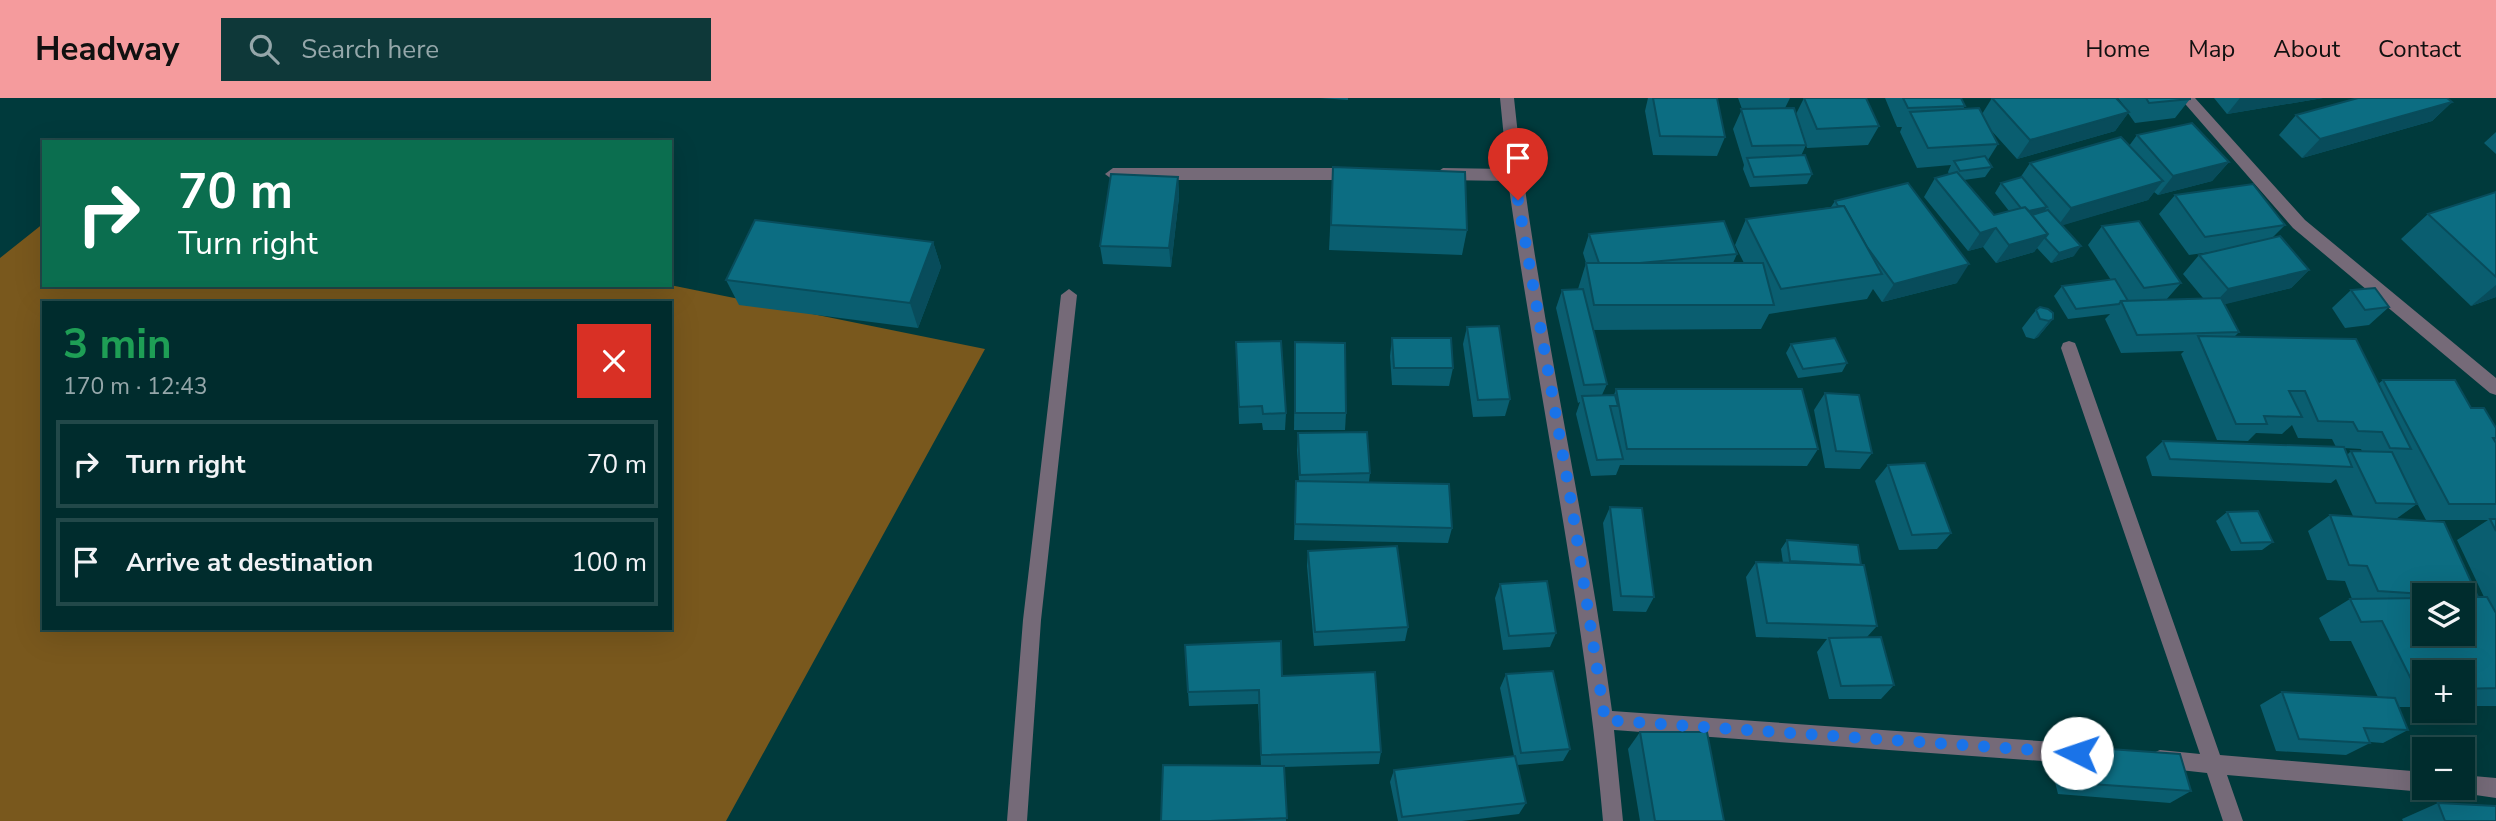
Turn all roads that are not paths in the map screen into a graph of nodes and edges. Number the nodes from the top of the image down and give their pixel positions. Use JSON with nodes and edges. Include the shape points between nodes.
{"nodes":[{"id":1,"x":1507,"y":98,"type":"edge"},
{"id":2,"x":2187,"y":98,"type":"edge"},
{"id":3,"x":1113,"y":174,"type":"edge"},
{"id":4,"x":1370,"y":174,"type":"edge"},
{"id":5,"x":1422,"y":174,"type":"edge"},
{"id":6,"x":1513,"y":174,"type":"junction"},
{"id":7,"x":1069,"y":295,"type":"dead end"},
{"id":8,"x":2069,"y":348,"type":"dead end"},
{"id":9,"x":2496,"y":388,"type":"edge"},
{"id":10,"x":1605,"y":720,"type":"junction"},
{"id":11,"x":2105,"y":755,"type":"edge"},
{"id":12,"x":2146,"y":758,"type":"edge"},
{"id":13,"x":2214,"y":764,"type":"junction"},
{"id":14,"x":2412,"y":781,"type":"edge"},
{"id":15,"x":2475,"y":786,"type":"edge"},
{"id":16,"x":2496,"y":788,"type":"edge"},
{"id":17,"x":1017,"y":821,"type":"edge"},
{"id":18,"x":1613,"y":821,"type":"edge"},
{"id":19,"x":2233,"y":821,"type":"edge"}],
"edges":[{"from":1,"to":6,"type":"street"},
{"from":2,"to":9,"type":"street","via":[[2300,224]]},
{"from":3,"to":4,"type":"street"},
{"from":5,"to":6,"type":"street"},
{"from":6,"to":10,"type":"street"},
{"from":7,"to":17,"type":"street","via":[[1032,620]]},
{"from":8,"to":13,"type":"street"},
{"from":10,"to":11,"type":"street"},
{"from":10,"to":18,"type":"street"},
{"from":12,"to":13,"type":"street"},
{"from":13,"to":14,"type":"street"},
{"from":13,"to":19,"type":"street"},
{"from":15,"to":16,"type":"street"}]}
